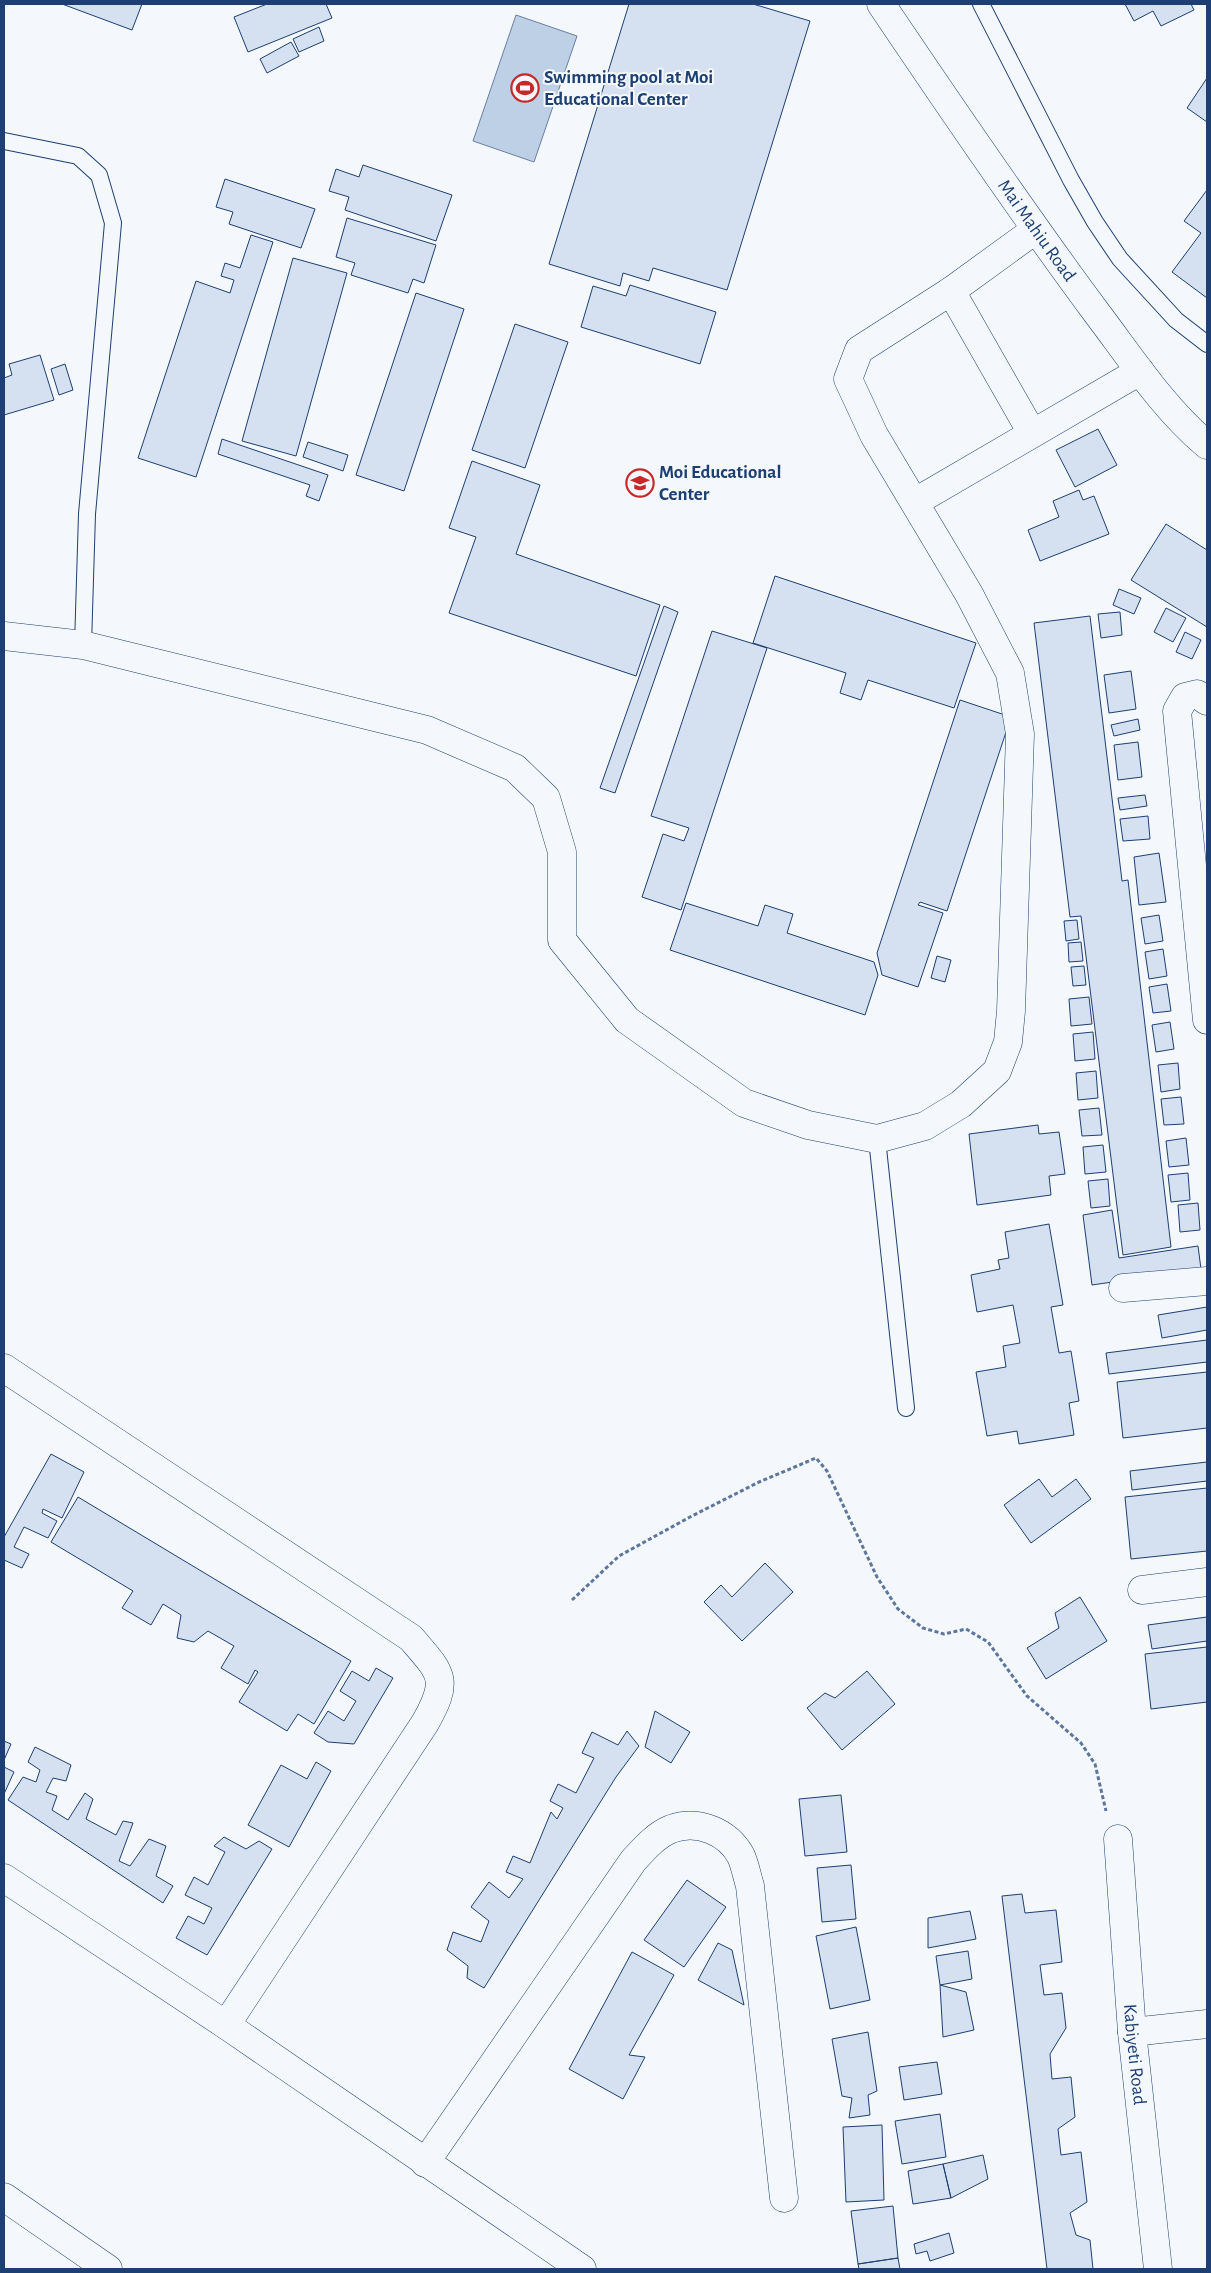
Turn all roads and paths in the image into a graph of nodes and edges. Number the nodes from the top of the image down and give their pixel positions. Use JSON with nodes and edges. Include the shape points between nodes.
{"nodes":[{"id":1,"x":881,"y":4,"type":"edge"},
{"id":2,"x":981,"y":4,"type":"edge"},
{"id":3,"x":4,"y":140,"type":"edge"},
{"id":4,"x":1035,"y":230,"type":"junction"},
{"id":5,"x":951,"y":291,"type":"junction"},
{"id":6,"x":1207,"y":344,"type":"edge"},
{"id":7,"x":1140,"y":371,"type":"junction"},
{"id":8,"x":1032,"y":433,"type":"junction"},
{"id":9,"x":1207,"y":446,"type":"edge"},
{"id":10,"x":915,"y":502,"type":"junction"},
{"id":11,"x":4,"y":636,"type":"edge"},
{"id":12,"x":83,"y":645,"type":"junction"},
{"id":13,"x":1207,"y":701,"type":"edge"},
{"id":14,"x":1207,"y":1020,"type":"edge"},
{"id":15,"x":877,"y":1139,"type":"junction"},
{"id":16,"x":1207,"y":1281,"type":"edge"},
{"id":17,"x":1123,"y":1288,"type":"dead end"},
{"id":18,"x":4,"y":1369,"type":"edge"},
{"id":19,"x":906,"y":1408,"type":"dead end"},
{"id":20,"x":1207,"y":1582,"type":"edge"},
{"id":21,"x":1142,"y":1590,"type":"dead end"},
{"id":22,"x":572,"y":1600,"type":"dead end"},
{"id":23,"x":1118,"y":1839,"type":"joint"},
{"id":24,"x":4,"y":1878,"type":"edge"},
{"id":25,"x":1207,"y":2024,"type":"edge"},
{"id":26,"x":226,"y":2025,"type":"junction"},
{"id":27,"x":1132,"y":2032,"type":"junction"},
{"id":28,"x":425,"y":2162,"type":"junction"},
{"id":29,"x":4,"y":2197,"type":"edge"},
{"id":30,"x":784,"y":2198,"type":"dead end"},
{"id":31,"x":108,"y":2269,"type":"edge"},
{"id":32,"x":582,"y":2269,"type":"edge"},
{"id":33,"x":1158,"y":2269,"type":"edge"}],
"edges":[{"from":1,"to":4,"type":"street","name":"Mai Mahiu Road"},
{"from":2,"to":6,"type":"lane","via":[[1095,222],[1120,259],[1170,314]]},
{"from":3,"to":12,"type":"lane","via":[[78,156],[99,175],[113,223],[87,514]]},
{"from":4,"to":5,"type":"street"},
{"from":4,"to":7,"type":"street","name":"Mai Mahiu Road"},
{"from":5,"to":8,"type":"street"},
{"from":5,"to":10,"type":"street","via":[[859,350],[848,379],[874,435]]},
{"from":7,"to":8,"type":"street"},
{"from":7,"to":9,"type":"street","name":"Mai Mahiu Road","via":[[1189,430]]},
{"from":8,"to":10,"type":"street"},
{"from":10,"to":15,"type":"street","via":[[969,594],[1010,673],[1020,734],[1011,1011],[1008,1042],[997,1071],[961,1104],[925,1126]]},
{"from":11,"to":12,"type":"street"},
{"from":12,"to":15,"type":"street","via":[[427,730],[515,768],[546,798],[562,852],[562,940],[627,1020],[744,1103],[808,1125]]},
{"from":13,"to":14,"type":"street","via":[[1197,694],[1185,697],[1177,711]]},
{"from":15,"to":19,"type":"lane"},
{"from":16,"to":17,"type":"street"},
{"from":18,"to":26,"type":"street","via":[[411,1638],[436,1667],[441,1685],[438,1700],[425,1723]]},
{"from":20,"to":21,"type":"street"},
{"from":22,"to":23,"type":"path","via":[[619,1556],[750,1486],[816,1458],[827,1471],[877,1577],[898,1608],[923,1628],[944,1634],[966,1629],[988,1642],[1027,1696],[1081,1743],[1095,1764],[1102,1801]]},
{"from":23,"to":27,"type":"street","name":"Kabiyeti Road"},
{"from":24,"to":26,"type":"street"},
{"from":25,"to":27,"type":"street"},
{"from":26,"to":28,"type":"street"},
{"from":27,"to":33,"type":"street","name":"Kabiyeti Road"},
{"from":28,"to":30,"type":"street","via":[[633,1861],[649,1843],[671,1829],[691,1825],[713,1830],[725,1837],[741,1856],[750,1886]]},
{"from":28,"to":32,"type":"street"},
{"from":29,"to":31,"type":"street"}]}
